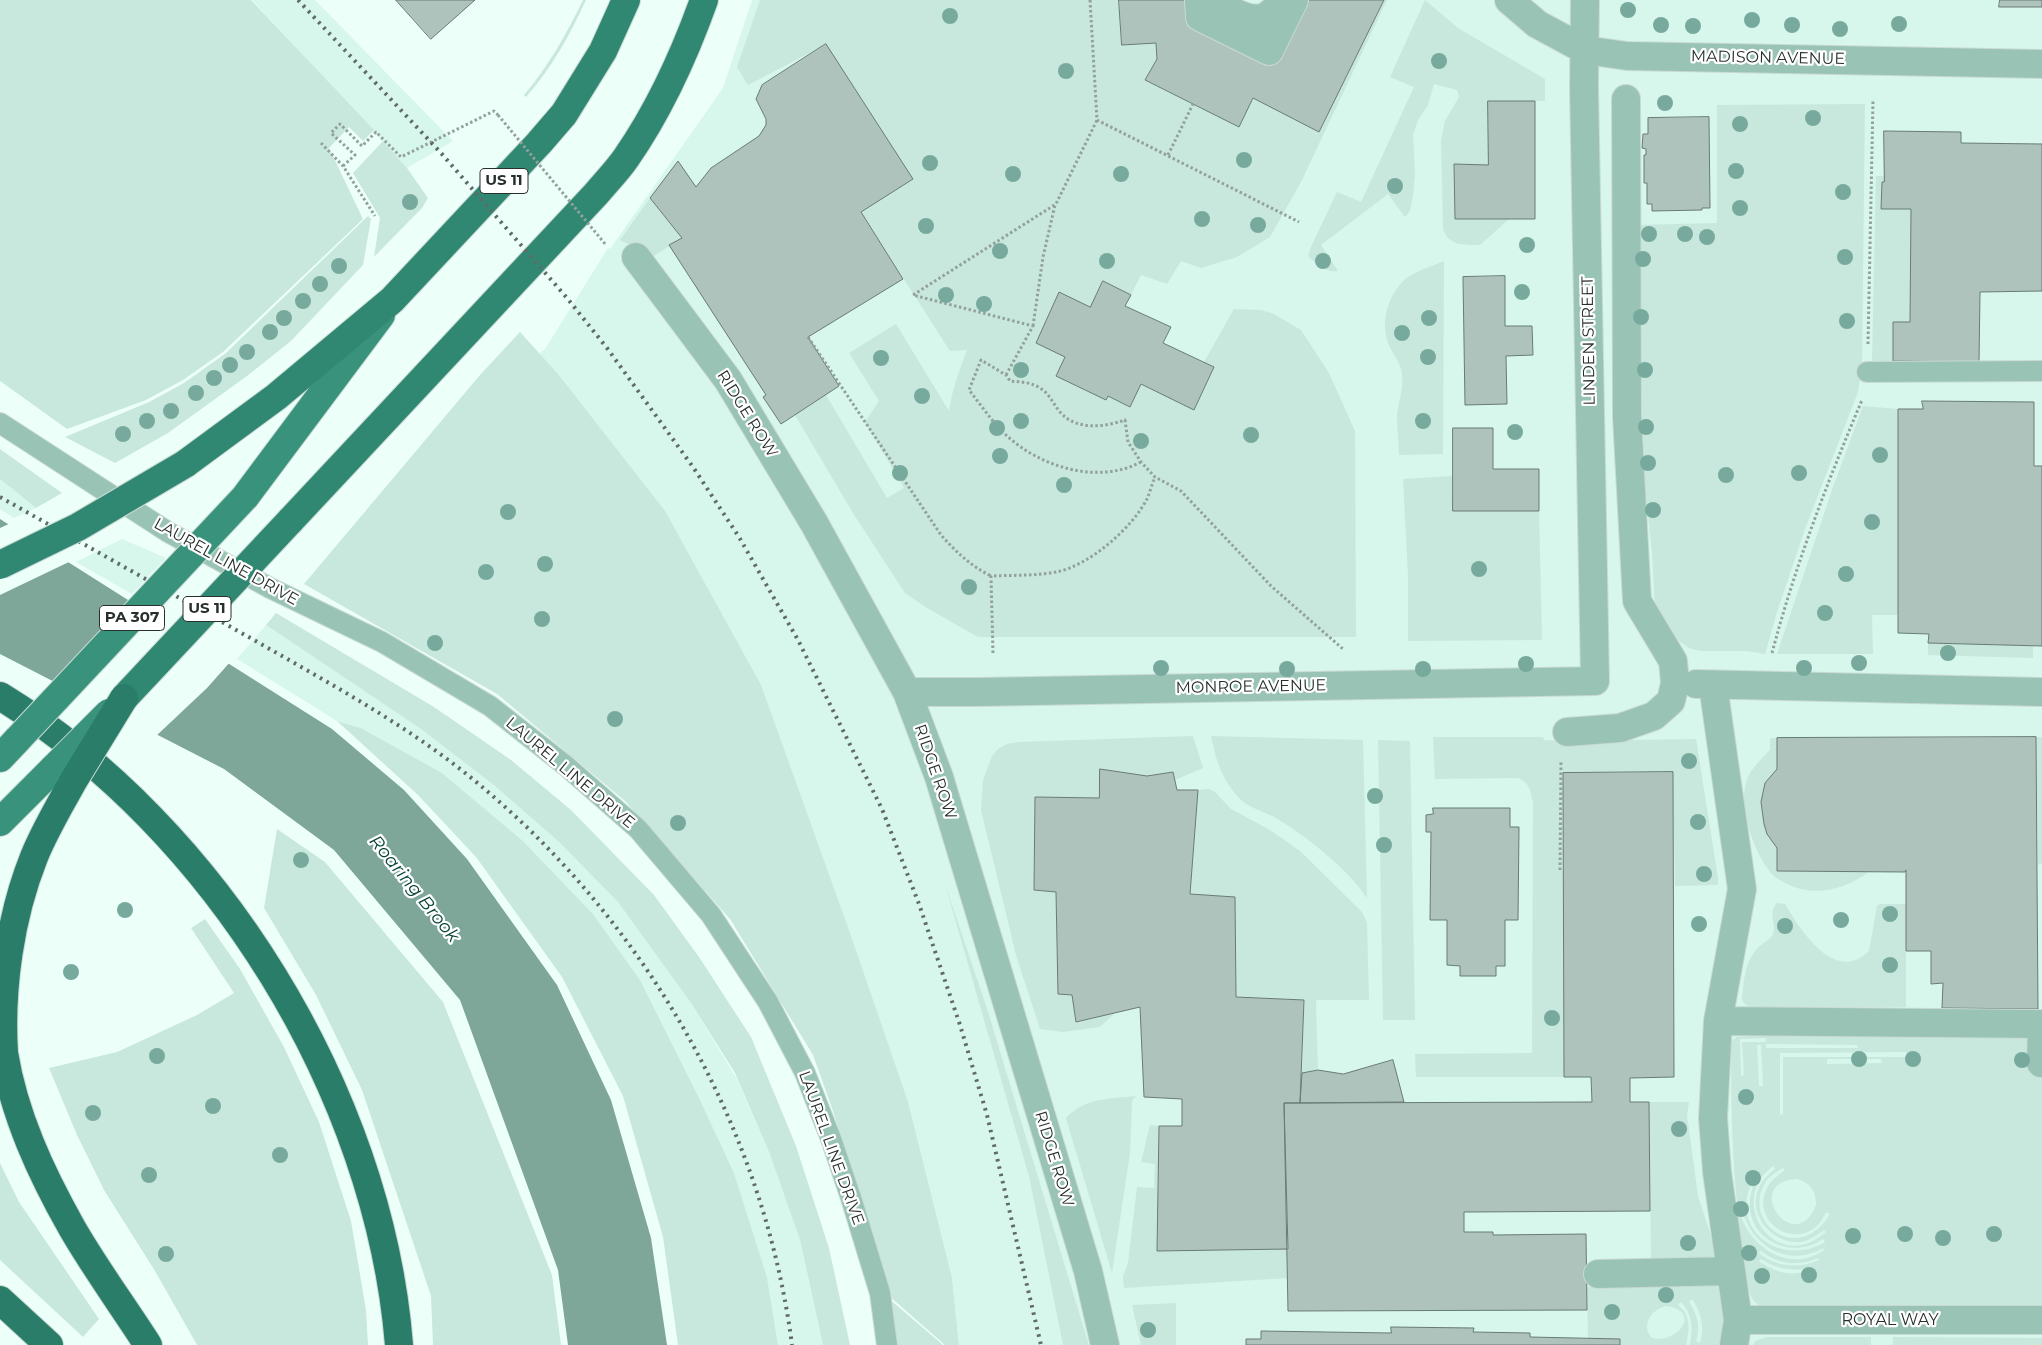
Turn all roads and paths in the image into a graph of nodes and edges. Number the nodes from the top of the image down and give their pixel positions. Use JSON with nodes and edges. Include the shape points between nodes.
{"nodes":[{"id":1,"x":626,"y":0,"type":"edge"},
{"id":2,"x":704,"y":0,"type":"edge"},
{"id":3,"x":1090,"y":0,"type":"edge"},
{"id":4,"x":1199,"y":0,"type":"edge"},
{"id":5,"x":1218,"y":0,"type":"edge"},
{"id":6,"x":1284,"y":0,"type":"edge"},
{"id":7,"x":1294,"y":0,"type":"edge"},
{"id":8,"x":1509,"y":0,"type":"edge"},
{"id":9,"x":1584,"y":0,"type":"edge"},
{"id":10,"x":1585,"y":50,"type":"junction"},
{"id":11,"x":2042,"y":64,"type":"edge"},
{"id":12,"x":1626,"y":99,"type":"dead end"},
{"id":13,"x":1873,"y":100,"type":"dead end"},
{"id":14,"x":1193,"y":104,"type":"dead end"},
{"id":15,"x":1097,"y":120,"type":"junction"},
{"id":16,"x":321,"y":143,"type":"dead end"},
{"id":17,"x":1168,"y":155,"type":"junction"},
{"id":18,"x":343,"y":166,"type":"junction"},
{"id":19,"x":1056,"y":204,"type":"junction"},
{"id":20,"x":375,"y":216,"type":"dead end"},
{"id":21,"x":1299,"y":222,"type":"dead end"},
{"id":22,"x":606,"y":245,"type":"dead end"},
{"id":23,"x":636,"y":257,"type":"dead end"},
{"id":24,"x":392,"y":300,"type":"junction"},
{"id":25,"x":1033,"y":326,"type":"junction"},
{"id":26,"x":808,"y":337,"type":"dead end"},
{"id":27,"x":2042,"y":371,"type":"edge"},
{"id":28,"x":1867,"y":372,"type":"junction"},
{"id":29,"x":1006,"y":374,"type":"junction"},
{"id":30,"x":0,"y":423,"type":"edge"},
{"id":31,"x":1141,"y":462,"type":"junction"},
{"id":32,"x":1155,"y":477,"type":"junction"},
{"id":33,"x":0,"y":565,"type":"edge"},
{"id":34,"x":991,"y":576,"type":"junction"},
{"id":35,"x":1343,"y":649,"type":"dead end"},
{"id":36,"x":993,"y":653,"type":"dead end"},
{"id":37,"x":1595,"y":681,"type":"joint"},
{"id":38,"x":1675,"y":683,"type":"junction"},
{"id":39,"x":1713,"y":685,"type":"junction"},
{"id":40,"x":1764,"y":685,"type":"junction"},
{"id":41,"x":907,"y":692,"type":"junction"},
{"id":42,"x":2042,"y":692,"type":"edge"},
{"id":43,"x":0,"y":696,"type":"edge"},
{"id":44,"x":1567,"y":732,"type":"dead end"},
{"id":45,"x":0,"y":758,"type":"edge"},
{"id":46,"x":1561,"y":760,"type":"dead end"},
{"id":47,"x":63,"y":776,"type":"junction"},
{"id":48,"x":0,"y":822,"type":"edge"},
{"id":49,"x":1560,"y":870,"type":"dead end"},
{"id":50,"x":1718,"y":1022,"type":"junction"},
{"id":51,"x":2042,"y":1024,"type":"edge"},
{"id":52,"x":2041,"y":1063,"type":"dead end"},
{"id":53,"x":1731,"y":1271,"type":"junction"},
{"id":54,"x":1598,"y":1274,"type":"dead end"},
{"id":55,"x":0,"y":1300,"type":"edge"},
{"id":56,"x":2042,"y":1320,"type":"edge"},
{"id":57,"x":1736,"y":1333,"type":"edge"},
{"id":58,"x":49,"y":1345,"type":"edge"},
{"id":59,"x":148,"y":1345,"type":"edge"},
{"id":60,"x":399,"y":1345,"type":"edge"},
{"id":61,"x":887,"y":1345,"type":"edge"},
{"id":62,"x":1105,"y":1345,"type":"edge"}],
"edges":[{"from":1,"to":24,"type":"highway","number":"US 11","via":[[603,51],[564,114]]},
{"from":2,"to":47,"type":"highway","number":"US 11","bridge":true,"via":[[671,84],[625,160],[124,698]]},
{"from":3,"to":15,"type":"path"},
{"from":4,"to":7,"type":"street","via":[[1200,17],[1269,51]]},
{"from":5,"to":6,"type":"street","via":[[1234,11],[1263,18]]},
{"from":8,"to":10,"type":"street","name":"MADISON AVENUE","via":[[1537,24]]},
{"from":9,"to":10,"type":"street","name":"LINDEN STREET"},
{"from":10,"to":11,"type":"street","name":"MADISON AVENUE","via":[[1627,56]]},
{"from":10,"to":37,"type":"street","name":"LINDEN STREET"},
{"from":12,"to":38,"type":"street","via":[[1627,417],[1637,601],[1673,661]]},
{"from":13,"to":28,"type":"path"},
{"from":14,"to":17,"type":"path"},
{"from":15,"to":17,"type":"path"},
{"from":15,"to":19,"type":"path"},
{"from":16,"to":18,"type":"path"},
{"from":17,"to":21,"type":"path"},
{"from":18,"to":20,"type":"path"},
{"from":18,"to":22,"type":"path","bridge":true,"via":[[354,155],[331,133],[340,124],[362,146],[376,132],[400,157],[494,111]]},
{"from":19,"to":25,"type":"path","via":[[1043,257]]},
{"from":19,"to":25,"type":"path","via":[[913,294]]},
{"from":23,"to":41,"type":"street","name":"RIDGE ROW","via":[[728,380],[814,522]]},
{"from":24,"to":33,"type":"highway","number":"US 11","bridge":true,"via":[[276,397],[185,464],[78,527]]},
{"from":24,"to":45,"type":"main road","number":"PA 307","bridge":true,"via":[[245,497]]},
{"from":25,"to":29,"type":"path"},
{"from":26,"to":34,"type":"path","via":[[941,535],[976,568]]},
{"from":27,"to":28,"type":"lane"},
{"from":28,"to":40,"type":"path","via":[[1865,392],[1828,482],[1782,614]]},
{"from":29,"to":31,"type":"path","via":[[1010,381],[1026,382],[1040,388],[1070,421],[1106,426],[1125,420],[1128,442]]},
{"from":29,"to":31,"type":"path","via":[[981,360],[969,390],[1007,435],[1041,459],[1069,470],[1096,472],[1128,469]]},
{"from":30,"to":61,"type":"lane","name":"LAUREL LINE DRIVE","via":[[168,532],[270,588],[382,642],[490,706],[565,765],[638,829],[711,915],[768,1002],[805,1073],[852,1198],[880,1293]]},
{"from":31,"to":32,"type":"path"},
{"from":32,"to":34,"type":"path","via":[[1147,499],[1133,520],[1078,565],[1058,572]]},
{"from":32,"to":35,"type":"path","via":[[1181,491],[1272,586]]},
{"from":34,"to":36,"type":"path"},
{"from":37,"to":41,"type":"street","name":"MONROE AVENUE"},
{"from":38,"to":39,"type":"street"},
{"from":38,"to":44,"type":"street","via":[[1671,701],[1654,716],[1620,728]]},
{"from":39,"to":40,"type":"street"},
{"from":39,"to":50,"type":"street","via":[[1742,889]]},
{"from":40,"to":42,"type":"street"},
{"from":41,"to":62,"type":"street","name":"RIDGE ROW","via":[[942,786],[1085,1262]]},
{"from":43,"to":60,"type":"highway","via":[[93,764],[128,795],[202,875],[264,962],[320,1061],[362,1168],[379,1221]]},
{"from":46,"to":49,"type":"path"},
{"from":47,"to":48,"type":"main road"},
{"from":47,"to":59,"type":"highway","via":[[10,934],[4,975],[4,1052],[26,1135],[44,1173],[72,1228]]},
{"from":50,"to":51,"type":"street"},
{"from":50,"to":53,"type":"street","via":[[1713,1118]]},
{"from":51,"to":52,"type":"street"},
{"from":53,"to":54,"type":"street"},
{"from":53,"to":57,"type":"street"},
{"from":55,"to":58,"type":"highway"},
{"from":56,"to":57,"type":"street","name":"ROYAL WAY"}]}
